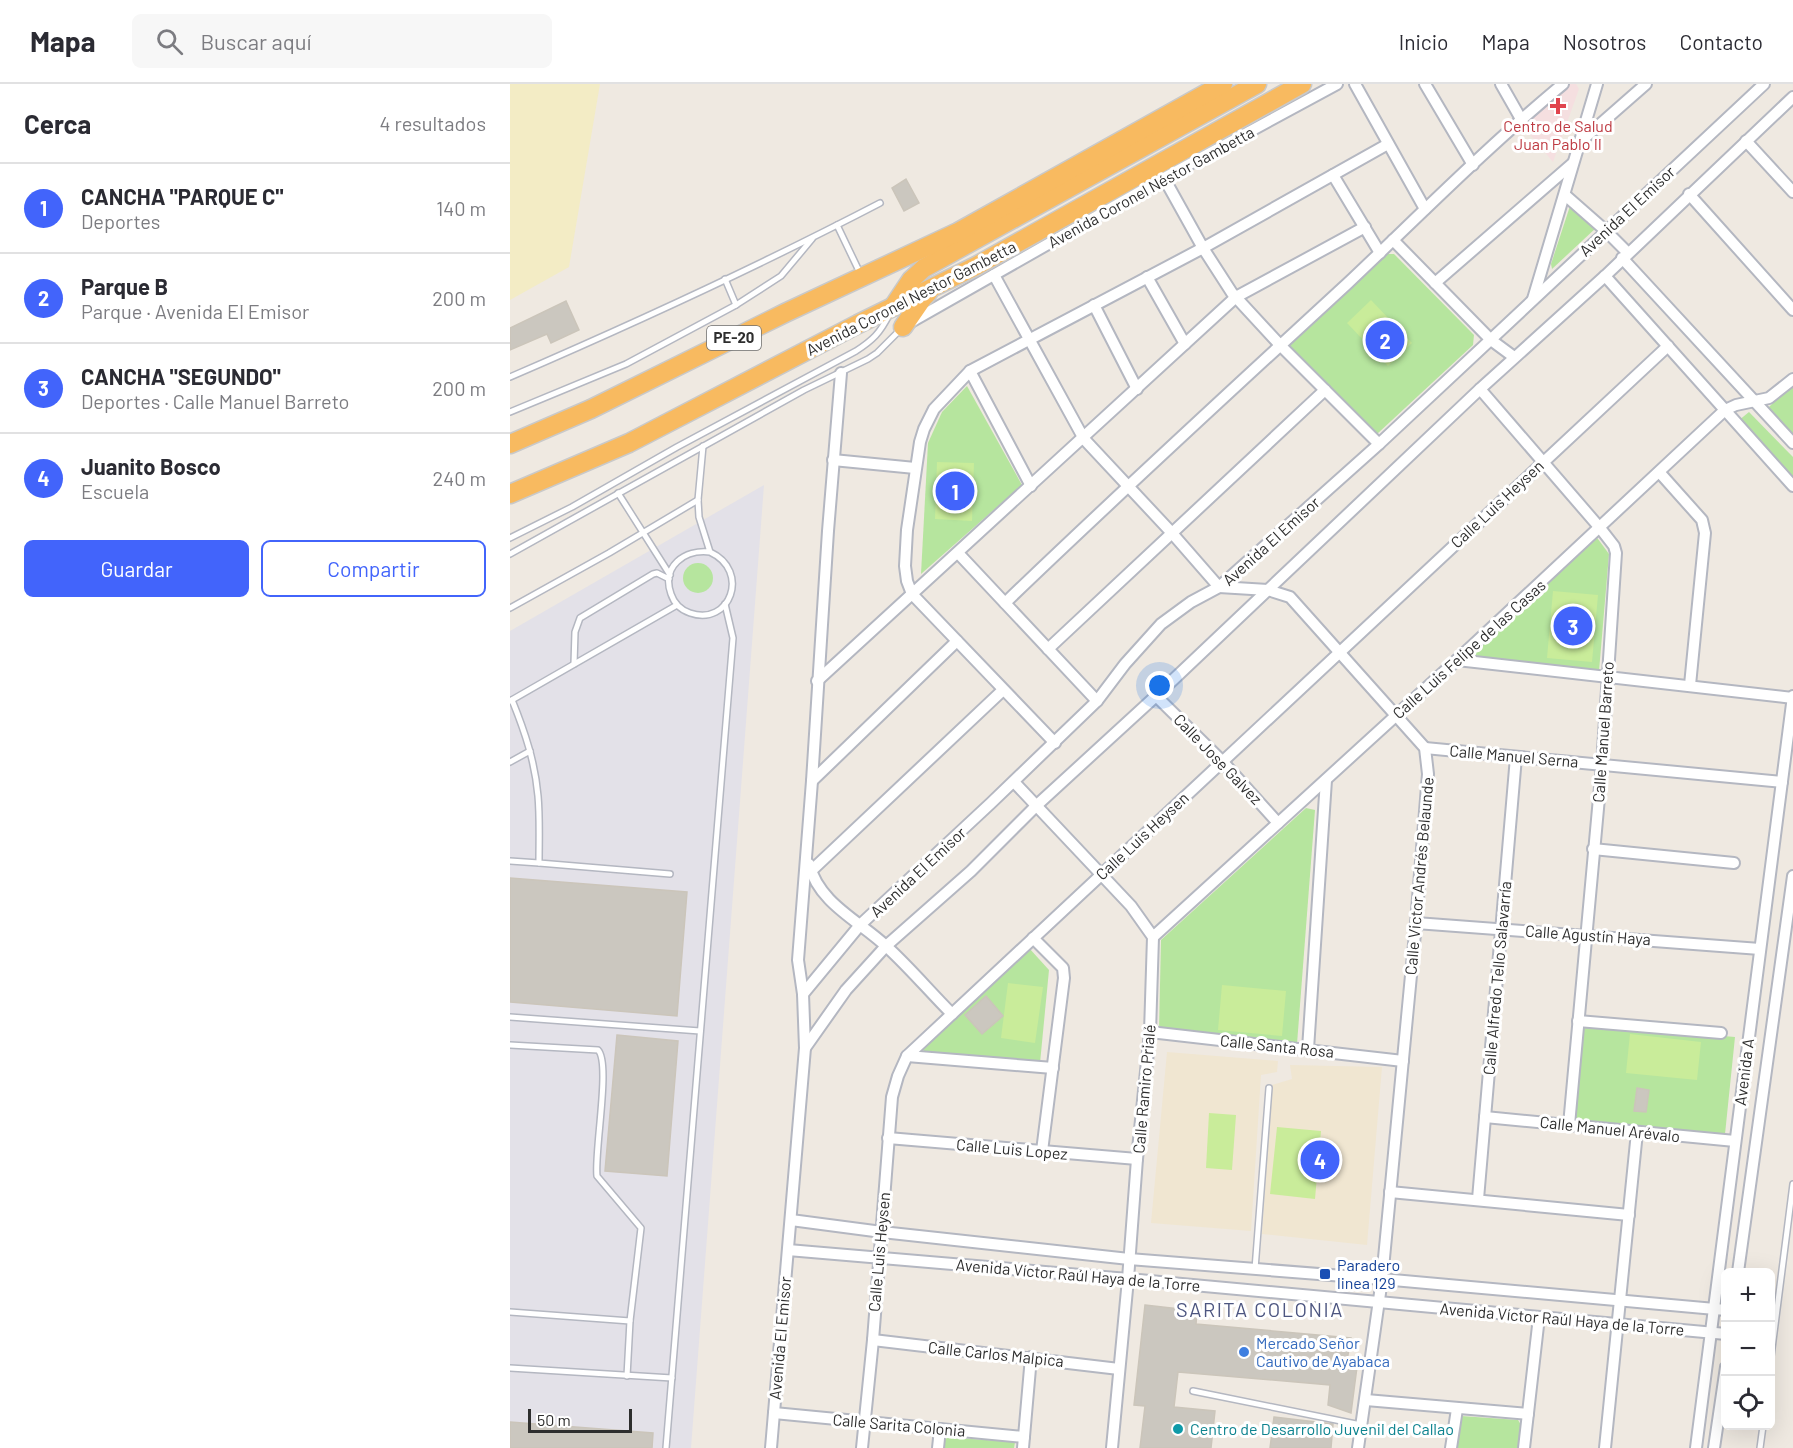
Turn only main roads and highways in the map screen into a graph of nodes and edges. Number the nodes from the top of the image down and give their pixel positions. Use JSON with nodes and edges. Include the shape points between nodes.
{"nodes":[{"id":1,"x":1223,"y":84,"type":"edge"},
{"id":2,"x":1257,"y":84,"type":"edge"},
{"id":3,"x":1302,"y":84,"type":"edge"},
{"id":4,"x":936,"y":286,"type":"junction"},
{"id":5,"x":893,"y":308,"type":"junction"},
{"id":6,"x":903,"y":327,"type":"road end"},
{"id":7,"x":510,"y":444,"type":"edge"},
{"id":8,"x":510,"y":494,"type":"edge"}],
"edges":[{"from":1,"to":7,"type":"highway","number":"PE-20","via":[[958,232],[591,409]]},
{"from":2,"to":5,"type":"highway","via":[[924,268]]},
{"from":3,"to":4,"type":"highway","name":"Avenida Coronel Nestor Gambetta","number":"PE-20"},
{"from":4,"to":5,"type":"highway","name":"Avenida Coronel Nestor Gambetta","number":"PE-20"},
{"from":4,"to":6,"type":"highway"},
{"from":5,"to":8,"type":"highway","name":"Avenida Coronel Nestor Gambetta","number":"PE-20","via":[[629,443]]}]}
